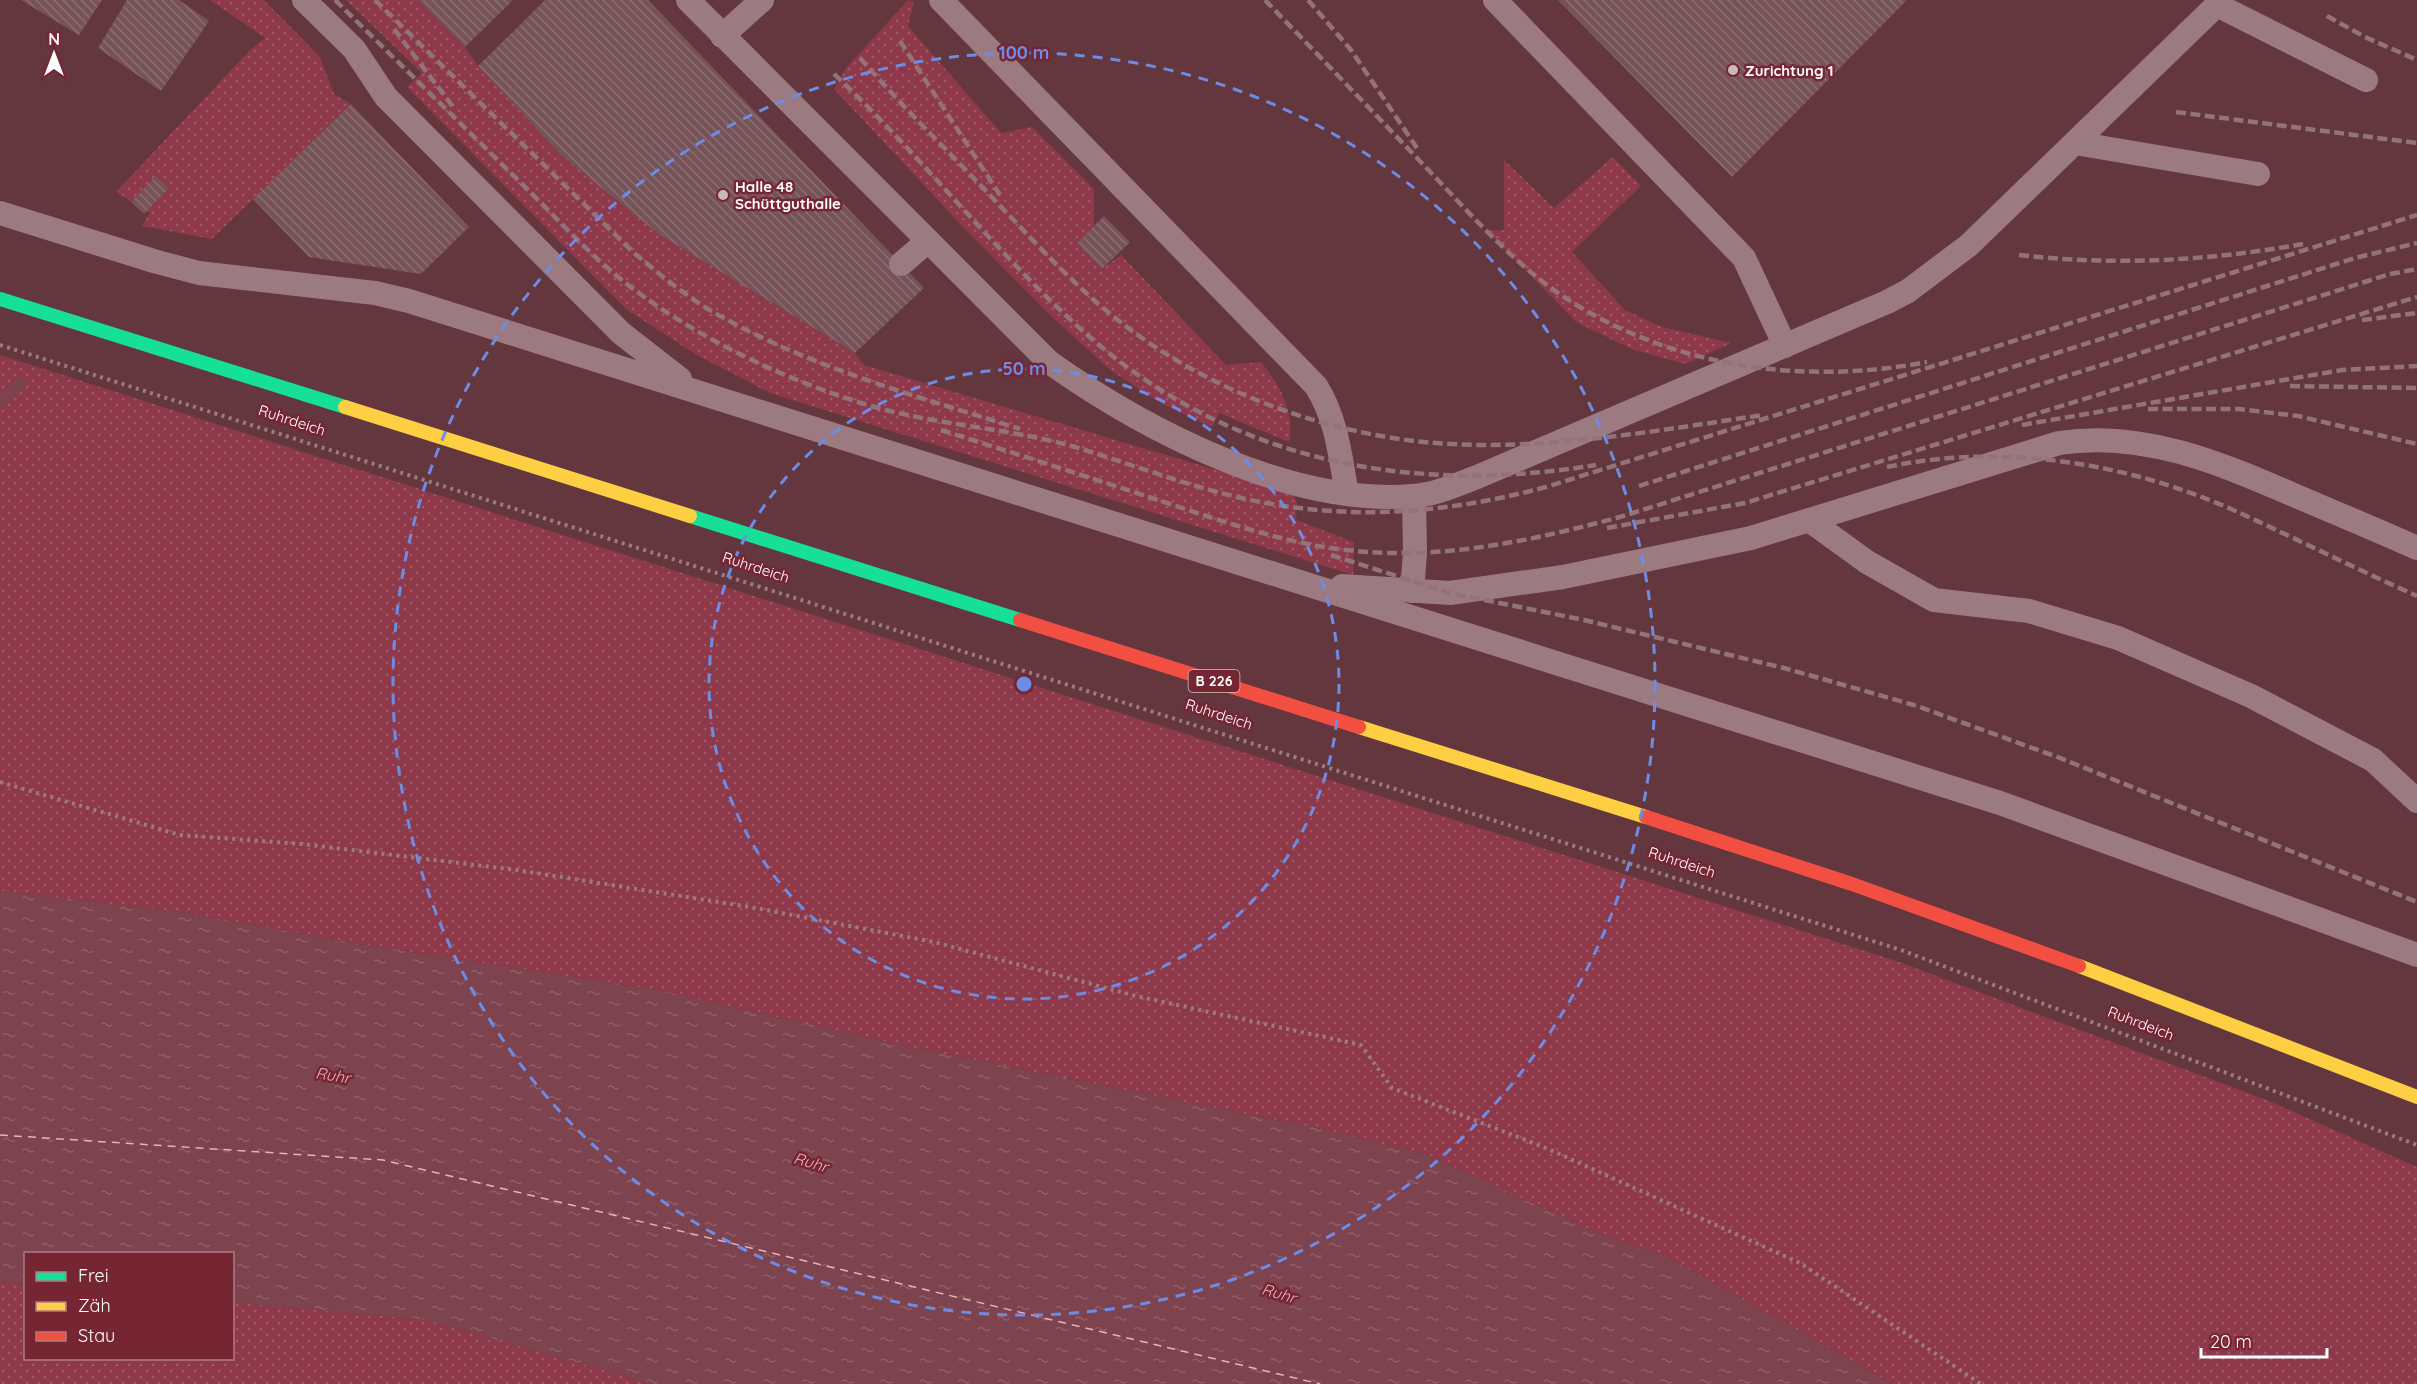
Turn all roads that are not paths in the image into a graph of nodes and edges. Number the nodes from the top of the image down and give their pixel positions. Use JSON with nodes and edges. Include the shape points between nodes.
{"nodes":[{"id":1,"x":304,"y":0,"type":"edge"},
{"id":2,"x":688,"y":0,"type":"edge"},
{"id":3,"x":762,"y":0,"type":"edge"},
{"id":4,"x":941,"y":0,"type":"edge"},
{"id":5,"x":1495,"y":0,"type":"edge"},
{"id":6,"x":2220,"y":2,"type":"edge"},
{"id":7,"x":722,"y":36,"type":"junction"},
{"id":8,"x":2366,"y":80,"type":"dead end"},
{"id":9,"x":2075,"y":143,"type":"junction"},
{"id":10,"x":2258,"y":174,"type":"dead end"},
{"id":11,"x":0,"y":213,"type":"edge"},
{"id":12,"x":928,"y":241,"type":"junction"},
{"id":13,"x":901,"y":264,"type":"dead end"},
{"id":14,"x":0,"y":299,"type":"edge"},
{"id":15,"x":1785,"y":346,"type":"junction"},
{"id":16,"x":700,"y":393,"type":"junction"},
{"id":17,"x":1347,"y":494,"type":"junction"},
{"id":18,"x":1414,"y":496,"type":"junction"},
{"id":19,"x":1809,"y":520,"type":"junction"},
{"id":20,"x":2417,"y":548,"type":"edge"},
{"id":21,"x":1300,"y":583,"type":"junction"},
{"id":22,"x":1412,"y":591,"type":"junction"},
{"id":23,"x":2417,"y":801,"type":"edge"},
{"id":24,"x":2417,"y":955,"type":"edge"},
{"id":25,"x":2417,"y":1097,"type":"edge"}],
"edges":[{"from":1,"to":16,"type":"lane","via":[[354,49],[386,97],[621,333]]},
{"from":2,"to":7,"type":"lane"},
{"from":3,"to":7,"type":"lane"},
{"from":4,"to":17,"type":"lane","via":[[1316,386],[1335,425]]},
{"from":5,"to":15,"type":"lane","via":[[1744,258]]},
{"from":6,"to":8,"type":"lane"},
{"from":6,"to":9,"type":"lane"},
{"from":7,"to":12,"type":"lane"},
{"from":9,"to":10,"type":"lane"},
{"from":9,"to":15,"type":"lane","via":[[1969,245],[1908,291]]},
{"from":11,"to":16,"type":"lane","via":[[199,273],[375,293],[409,301]]},
{"from":12,"to":13,"type":"lane"},
{"from":12,"to":17,"type":"lane","via":[[1049,362],[1090,390],[1197,449],[1286,480]]},
{"from":14,"to":25,"type":"main road","name":"Ruhrdeich","number":"B 226","via":[[1770,856],[1977,927]]},
{"from":15,"to":18,"type":"lane","via":[[1477,477]]},
{"from":16,"to":21,"type":"lane"},
{"from":17,"to":18,"type":"lane"},
{"from":18,"to":22,"type":"lane"},
{"from":19,"to":20,"type":"lane","via":[[2059,443],[2118,440],[2154,445],[2223,465]]},
{"from":19,"to":22,"type":"lane","via":[[1751,538],[1563,577],[1450,592]]},
{"from":19,"to":23,"type":"lane","via":[[1867,562],[1934,600],[2029,611],[2118,638],[2251,696],[2373,760]]},
{"from":21,"to":22,"type":"lane"},
{"from":21,"to":24,"type":"lane","via":[[2000,803]]}]}
